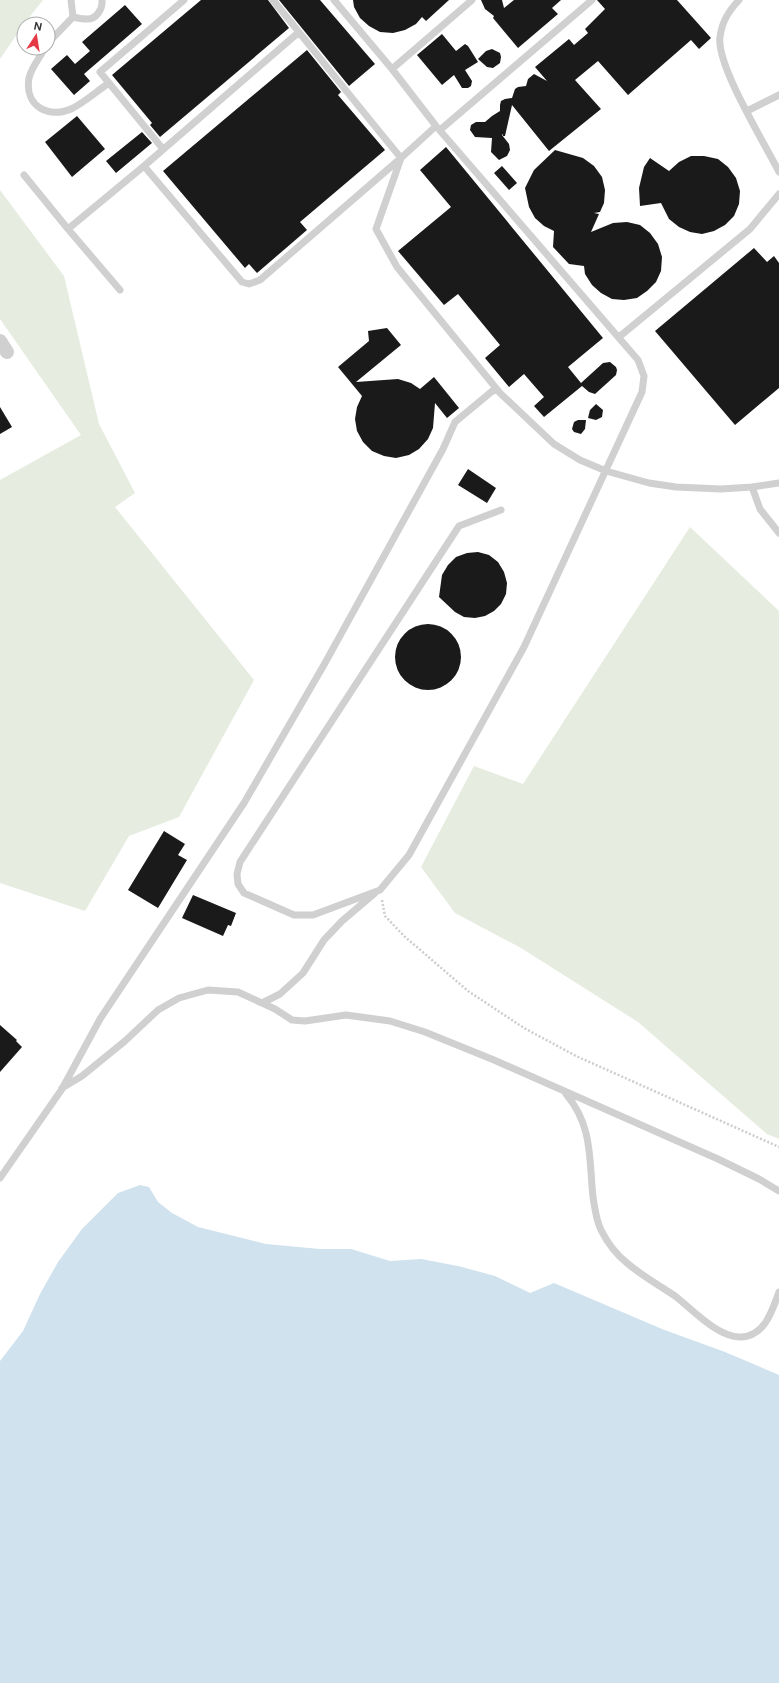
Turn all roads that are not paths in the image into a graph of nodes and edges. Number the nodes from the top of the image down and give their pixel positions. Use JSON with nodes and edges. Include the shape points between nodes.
{"nodes":[{"id":1,"x":71,"y":0,"type":"edge"},
{"id":2,"x":102,"y":0,"type":"edge"},
{"id":3,"x":184,"y":0,"type":"edge"},
{"id":4,"x":273,"y":0,"type":"edge"},
{"id":5,"x":334,"y":0,"type":"edge"},
{"id":6,"x":472,"y":0,"type":"edge"},
{"id":7,"x":592,"y":0,"type":"edge"},
{"id":8,"x":739,"y":0,"type":"edge"},
{"id":9,"x":73,"y":17,"type":"junction"},
{"id":10,"x":299,"y":32,"type":"junction"},
{"id":11,"x":56,"y":35,"type":"edge"},
{"id":12,"x":41,"y":56,"type":"edge"},
{"id":13,"x":392,"y":69,"type":"junction"},
{"id":14,"x":109,"y":83,"type":"junction"},
{"id":15,"x":779,"y":95,"type":"edge"},
{"id":16,"x":747,"y":111,"type":"junction"},
{"id":17,"x":438,"y":128,"type":"junction"},
{"id":18,"x":163,"y":149,"type":"junction"},
{"id":19,"x":401,"y":158,"type":"junction"},
{"id":20,"x":144,"y":166,"type":"junction"},
{"id":21,"x":778,"y":168,"type":"edge"},
{"id":22,"x":24,"y":175,"type":"dead end"},
{"id":23,"x":779,"y":194,"type":"edge"},
{"id":24,"x":68,"y":229,"type":"junction"},
{"id":25,"x":120,"y":290,"type":"dead end"},
{"id":26,"x":619,"y":337,"type":"junction"},
{"id":27,"x":496,"y":388,"type":"junction"},
{"id":28,"x":606,"y":471,"type":"junction"},
{"id":29,"x":779,"y":483,"type":"edge"},
{"id":30,"x":752,"y":488,"type":"junction"},
{"id":31,"x":501,"y":510,"type":"dead end"},
{"id":32,"x":779,"y":533,"type":"edge"},
{"id":33,"x":380,"y":890,"type":"junction"},
{"id":34,"x":262,"y":1003,"type":"junction"},
{"id":35,"x":62,"y":1089,"type":"junction"},
{"id":36,"x":564,"y":1092,"type":"junction"},
{"id":37,"x":0,"y":1178,"type":"edge"},
{"id":38,"x":779,"y":1191,"type":"edge"},
{"id":39,"x":779,"y":1292,"type":"edge"}],
"edges":[{"from":1,"to":9,"type":"lane"},
{"from":2,"to":9,"type":"lane","via":[[103,6],[96,16],[87,20]]},
{"from":3,"to":14,"type":"lane","via":[[100,72]]},
{"from":4,"to":10,"type":"lane"},
{"from":5,"to":13,"type":"lane"},
{"from":6,"to":13,"type":"lane"},
{"from":7,"to":17,"type":"lane"},
{"from":8,"to":16,"type":"lane","via":[[727,14],[720,37],[720,52]]},
{"from":9,"to":11,"type":"lane"},
{"from":10,"to":18,"type":"lane"},
{"from":10,"to":19,"type":"lane"},
{"from":12,"to":14,"type":"lane","via":[[29,77],[29,92],[32,102],[45,111],[59,112],[73,108]]},
{"from":13,"to":17,"type":"lane"},
{"from":14,"to":18,"type":"lane"},
{"from":15,"to":16,"type":"lane"},
{"from":16,"to":21,"type":"lane"},
{"from":17,"to":19,"type":"lane"},
{"from":17,"to":26,"type":"lane"},
{"from":18,"to":20,"type":"lane"},
{"from":19,"to":20,"type":"lane","via":[[260,280],[249,284],[242,282],[229,269]]},
{"from":19,"to":27,"type":"lane","via":[[376,229],[397,267]]},
{"from":20,"to":24,"type":"lane"},
{"from":22,"to":24,"type":"lane"},
{"from":23,"to":26,"type":"lane","via":[[750,229]]},
{"from":24,"to":25,"type":"lane"},
{"from":26,"to":28,"type":"lane","via":[[638,360],[644,376],[642,392]]},
{"from":27,"to":28,"type":"lane","via":[[554,444],[580,460]]},
{"from":27,"to":35,"type":"lane","via":[[455,422],[443,449],[244,802],[100,1018]]},
{"from":28,"to":30,"type":"lane","via":[[676,487]]},
{"from":28,"to":33,"type":"lane","via":[[524,647],[409,855]]},
{"from":29,"to":30,"type":"lane"},
{"from":30,"to":32,"type":"lane","via":[[760,509]]},
{"from":31,"to":33,"type":"lane","via":[[459,526],[240,862],[238,874],[238,884],[244,893],[294,915],[314,916]]},
{"from":33,"to":34,"type":"lane","via":[[342,921],[324,940],[304,973],[280,994]]},
{"from":34,"to":35,"type":"lane","via":[[238,992],[208,990],[179,998],[158,1010],[125,1041]]},
{"from":34,"to":36,"type":"lane","via":[[292,1020],[346,1015],[390,1021],[425,1032]]},
{"from":35,"to":37,"type":"lane"},
{"from":36,"to":38,"type":"lane","via":[[718,1159]]},
{"from":36,"to":39,"type":"lane","via":[[575,1105],[588,1138],[595,1213],[601,1230],[626,1263],[674,1295],[708,1324],[727,1334],[740,1337],[754,1334],[762,1328]]}]}
